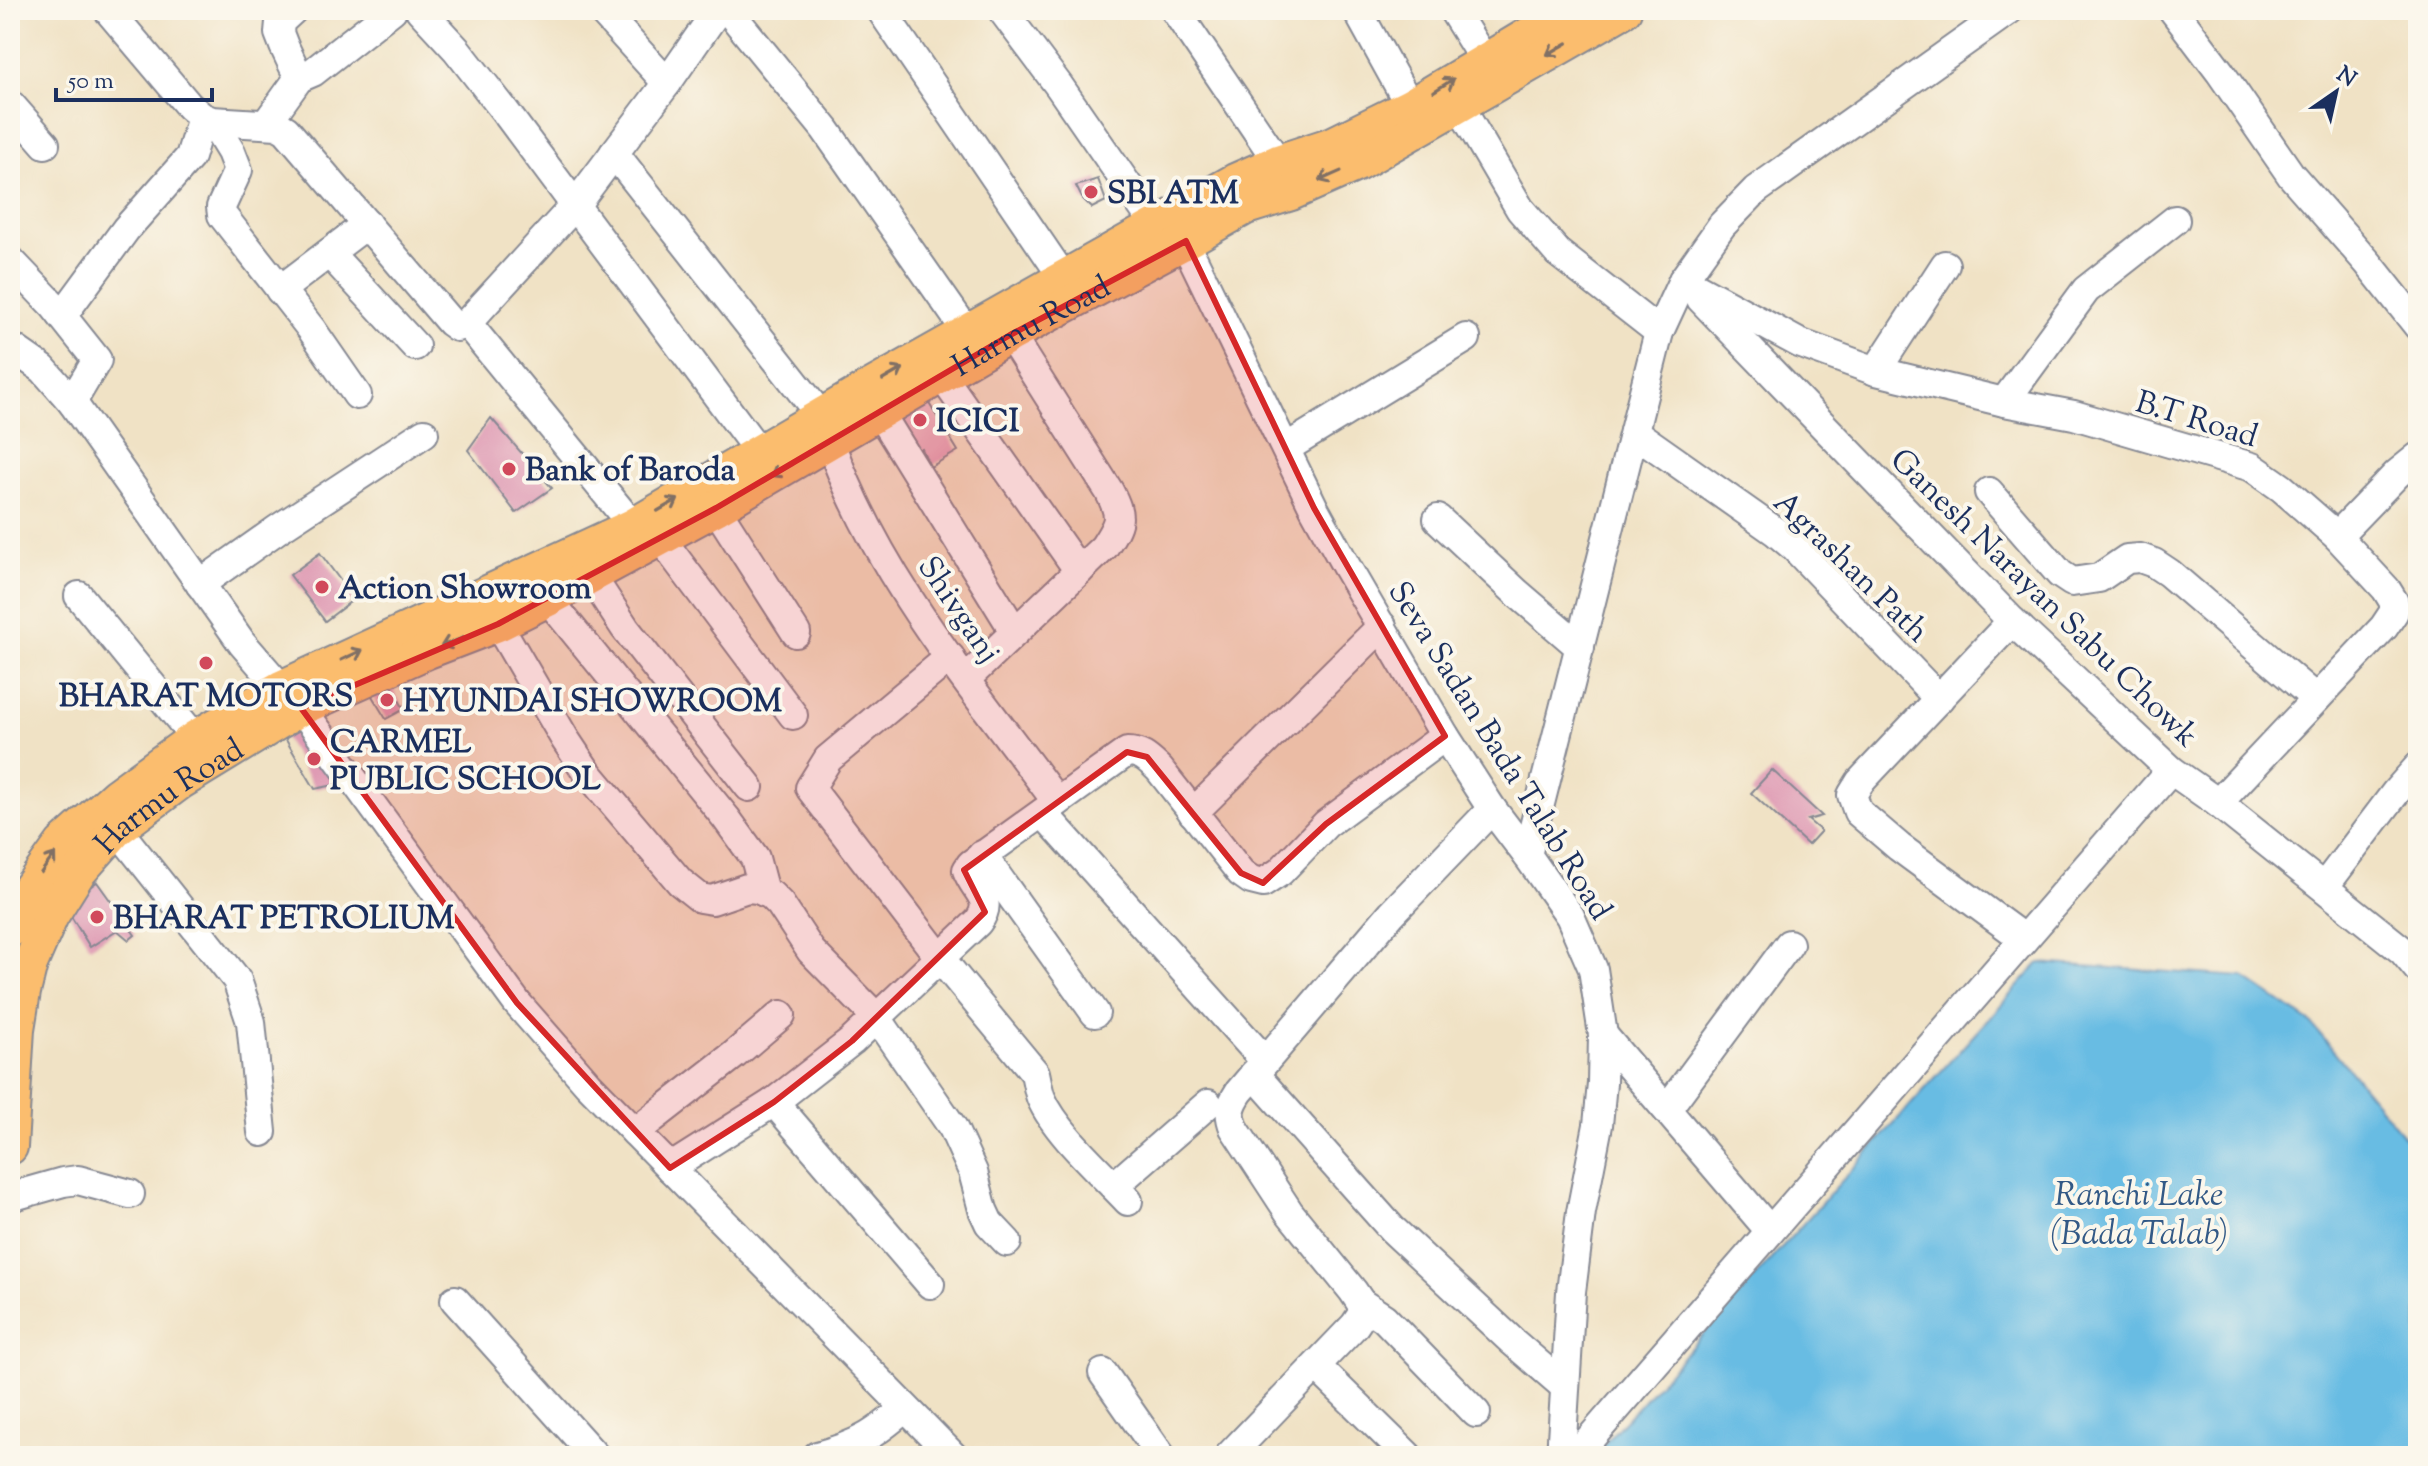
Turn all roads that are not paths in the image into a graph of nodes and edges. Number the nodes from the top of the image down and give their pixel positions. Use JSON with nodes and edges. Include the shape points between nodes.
{"nodes":[{"id":1,"x":293,"y":10,"type":"edge"},
{"id":2,"x":392,"y":10,"type":"edge"},
{"id":3,"x":420,"y":10,"type":"edge"},
{"id":4,"x":601,"y":10,"type":"edge"},
{"id":5,"x":713,"y":10,"type":"edge"},
{"id":6,"x":728,"y":10,"type":"edge"},
{"id":7,"x":881,"y":10,"type":"edge"},
{"id":8,"x":1002,"y":10,"type":"edge"},
{"id":9,"x":1175,"y":10,"type":"edge"},
{"id":10,"x":1357,"y":10,"type":"edge"},
{"id":11,"x":1453,"y":10,"type":"edge"},
{"id":12,"x":1570,"y":10,"type":"edge"},
{"id":13,"x":1624,"y":10,"type":"edge"},
{"id":14,"x":2009,"y":10,"type":"edge"},
{"id":15,"x":2173,"y":10,"type":"edge"},
{"id":16,"x":114,"y":12,"type":"edge"},
{"id":17,"x":1484,"y":60,"type":"junction"},
{"id":18,"x":299,"y":78,"type":"junction"},
{"id":19,"x":667,"y":83,"type":"junction"},
{"id":20,"x":10,"y":104,"type":"edge"},
{"id":21,"x":1459,"y":105,"type":"junction"},
{"id":22,"x":1410,"y":106,"type":"junction"},
{"id":23,"x":207,"y":119,"type":"junction"},
{"id":24,"x":266,"y":124,"type":"junction"},
{"id":25,"x":45,"y":144,"type":"dead end"},
{"id":26,"x":614,"y":153,"type":"junction"},
{"id":27,"x":1278,"y":162,"type":"junction"},
{"id":28,"x":576,"y":204,"type":"junction"},
{"id":29,"x":2175,"y":220,"type":"dead end"},
{"id":30,"x":367,"y":224,"type":"junction"},
{"id":31,"x":1171,"y":228,"type":"junction"},
{"id":32,"x":329,"y":253,"type":"junction"},
{"id":33,"x":10,"y":260,"type":"edge"},
{"id":34,"x":1945,"y":265,"type":"dead end"},
{"id":35,"x":1063,"y":277,"type":"junction"},
{"id":36,"x":1683,"y":280,"type":"junction"},
{"id":37,"x":280,"y":290,"type":"junction"},
{"id":38,"x":62,"y":316,"type":"junction"},
{"id":39,"x":467,"y":323,"type":"junction"},
{"id":40,"x":2418,"y":326,"type":"edge"},
{"id":41,"x":967,"y":332,"type":"junction"},
{"id":42,"x":1659,"y":332,"type":"junction"},
{"id":43,"x":1010,"y":335,"type":"junction"},
{"id":44,"x":1466,"y":338,"type":"dead end"},
{"id":45,"x":10,"y":346,"type":"edge"},
{"id":46,"x":415,"y":346,"type":"dead end"},
{"id":47,"x":1876,"y":371,"type":"junction"},
{"id":48,"x":942,"y":376,"type":"junction"},
{"id":49,"x":357,"y":395,"type":"dead end"},
{"id":50,"x":72,"y":402,"type":"junction"},
{"id":51,"x":2004,"y":402,"type":"junction"},
{"id":52,"x":879,"y":412,"type":"junction"},
{"id":53,"x":825,"y":429,"type":"junction"},
{"id":54,"x":1634,"y":432,"type":"junction"},
{"id":55,"x":424,"y":433,"type":"dead end"},
{"id":56,"x":1286,"y":448,"type":"junction"},
{"id":57,"x":759,"y":452,"type":"junction"},
{"id":58,"x":2418,"y":457,"type":"edge"},
{"id":59,"x":1989,"y":492,"type":"dead end"},
{"id":60,"x":716,"y":508,"type":"junction"},
{"id":61,"x":1438,"y":519,"type":"dead end"},
{"id":62,"x":647,"y":532,"type":"junction"},
{"id":63,"x":2337,"y":536,"type":"junction"},
{"id":64,"x":1079,"y":571,"type":"junction"},
{"id":65,"x":591,"y":576,"type":"junction"},
{"id":66,"x":200,"y":584,"type":"junction"},
{"id":67,"x":79,"y":596,"type":"dead end"},
{"id":68,"x":548,"y":599,"type":"junction"},
{"id":69,"x":2012,"y":621,"type":"junction"},
{"id":70,"x":498,"y":624,"type":"junction"},
{"id":71,"x":1382,"y":626,"type":"junction"},
{"id":72,"x":1015,"y":632,"type":"junction"},
{"id":73,"x":796,"y":633,"type":"dead end"},
{"id":74,"x":1580,"y":647,"type":"junction"},
{"id":75,"x":958,"y":668,"type":"junction"},
{"id":76,"x":291,"y":698,"type":"junction"},
{"id":77,"x":1939,"y":699,"type":"junction"},
{"id":78,"x":2316,"y":699,"type":"junction"},
{"id":79,"x":793,"y":715,"type":"dead end"},
{"id":80,"x":1445,"y":736,"type":"junction"},
{"id":81,"x":195,"y":738,"type":"junction"},
{"id":82,"x":2418,"y":767,"type":"edge"},
{"id":83,"x":2171,"y":770,"type":"junction"},
{"id":84,"x":749,"y":787,"type":"dead end"},
{"id":85,"x":2218,"y":803,"type":"junction"},
{"id":86,"x":1050,"y":807,"type":"junction"},
{"id":87,"x":1492,"y":809,"type":"junction"},
{"id":88,"x":1193,"y":813,"type":"junction"},
{"id":89,"x":117,"y":829,"type":"junction"},
{"id":90,"x":982,"y":855,"type":"junction"},
{"id":91,"x":1527,"y":855,"type":"junction"},
{"id":92,"x":2324,"y":887,"type":"junction"},
{"id":93,"x":764,"y":892,"type":"junction"},
{"id":94,"x":24,"y":924,"type":"edge"},
{"id":95,"x":2024,"y":939,"type":"junction"},
{"id":96,"x":1789,"y":944,"type":"dead end"},
{"id":97,"x":2413,"y":951,"type":"edge"},
{"id":98,"x":940,"y":958,"type":"junction"},
{"id":99,"x":1095,"y":1013,"type":"dead end"},
{"id":100,"x":781,"y":1015,"type":"dead end"},
{"id":101,"x":877,"y":1018,"type":"junction"},
{"id":102,"x":1603,"y":1035,"type":"junction"},
{"id":103,"x":1260,"y":1067,"type":"junction"},
{"id":104,"x":774,"y":1102,"type":"junction"},
{"id":105,"x":1208,"y":1104,"type":"dead end"},
{"id":106,"x":1667,"y":1109,"type":"junction"},
{"id":107,"x":262,"y":1132,"type":"dead end"},
{"id":108,"x":635,"y":1132,"type":"junction"},
{"id":109,"x":10,"y":1147,"type":"edge"},
{"id":110,"x":670,"y":1168,"type":"junction"},
{"id":111,"x":130,"y":1194,"type":"dead end"},
{"id":112,"x":10,"y":1197,"type":"edge"},
{"id":113,"x":1770,"y":1231,"type":"junction"},
{"id":114,"x":1007,"y":1242,"type":"dead end"},
{"id":115,"x":930,"y":1284,"type":"dead end"},
{"id":116,"x":455,"y":1300,"type":"dead end"},
{"id":117,"x":1361,"y":1303,"type":"junction"},
{"id":118,"x":1316,"y":1366,"type":"junction"},
{"id":119,"x":1103,"y":1373,"type":"dead end"},
{"id":120,"x":1565,"y":1387,"type":"junction"},
{"id":121,"x":905,"y":1408,"type":"junction"},
{"id":122,"x":1476,"y":1413,"type":"dead end"},
{"id":123,"x":595,"y":1456,"type":"edge"},
{"id":124,"x":817,"y":1456,"type":"edge"},
{"id":125,"x":953,"y":1456,"type":"edge"},
{"id":126,"x":1161,"y":1456,"type":"edge"},
{"id":127,"x":1229,"y":1456,"type":"edge"},
{"id":128,"x":1408,"y":1456,"type":"edge"},
{"id":129,"x":1561,"y":1456,"type":"edge"},
{"id":130,"x":1575,"y":1456,"type":"edge"}],
"edges":[{"from":1,"to":18,"type":"street","via":[[280,22],[279,33]]},
{"from":2,"to":18,"type":"street"},
{"from":3,"to":28,"type":"street"},
{"from":4,"to":19,"type":"street"},
{"from":5,"to":19,"type":"street"},
{"from":6,"to":41,"type":"street","via":[[825,129]]},
{"from":7,"to":35,"type":"street"},
{"from":8,"to":31,"type":"street","name":"Seva Sadan Bada Talab Road"},
{"from":9,"to":27,"type":"street"},
{"from":10,"to":22,"type":"street"},
{"from":11,"to":17,"type":"street"},
{"from":12,"to":17,"type":"main road","name":"Harmu Road"},
{"from":13,"to":21,"type":"main road","name":"Harmu Road","one_way":true},
{"from":14,"to":36,"type":"street","via":[[1756,190],[1722,225]]},
{"from":15,"to":40,"type":"street","via":[[2291,175]]},
{"from":16,"to":23,"type":"street","via":[[189,106]]},
{"from":22,"to":17,"type":"main road","name":"Harmu Road","one_way":true},
{"from":18,"to":24,"type":"street"},
{"from":19,"to":26,"type":"street"},
{"from":20,"to":25,"type":"street"},
{"from":21,"to":31,"type":"main road","name":"Harmu Road","one_way":true,"via":[[1357,164],[1291,193]]},
{"from":21,"to":42,"type":"street","via":[[1520,209],[1558,253]]},
{"from":22,"to":27,"type":"main road","name":"Harmu Road","via":[[1333,144]]},
{"from":23,"to":24,"type":"street"},
{"from":23,"to":37,"type":"street","via":[[238,170],[222,215]]},
{"from":23,"to":38,"type":"street","via":[[190,157],[126,229]]},
{"from":24,"to":30,"type":"street","via":[[286,130]]},
{"from":26,"to":28,"type":"street"},
{"from":26,"to":53,"type":"street","name":"Shivganj"},
{"from":27,"to":31,"type":"main road","name":"Harmu Road","via":[[1235,181]]},
{"from":28,"to":39,"type":"street"},
{"from":28,"to":57,"type":"street"},
{"from":29,"to":51,"type":"street","via":[[2086,290]]},
{"from":30,"to":32,"type":"street"},
{"from":30,"to":39,"type":"street","via":[[450,322],[457,327]]},
{"from":31,"to":35,"type":"main road","name":"Harmu Road"},
{"from":31,"to":43,"type":"main road","name":"Harmu Road"},
{"from":31,"to":56,"type":"street","name":"Seva Sadan Bada Talab Road"},
{"from":32,"to":37,"type":"street"},
{"from":32,"to":46,"type":"street"},
{"from":33,"to":38,"type":"street"},
{"from":34,"to":47,"type":"street"},
{"from":35,"to":41,"type":"main road","name":"Harmu Road"},
{"from":36,"to":42,"type":"street"},
{"from":36,"to":47,"type":"street","name":"B.T Road","via":[[1799,343]]},
{"from":36,"to":69,"type":"street","name":"Ganesh Narayan Sabu Chowk"},
{"from":37,"to":49,"type":"street"},
{"from":38,"to":50,"type":"street","via":[[97,360]]},
{"from":39,"to":62,"type":"street"},
{"from":53,"to":41,"type":"main road","name":"Harmu Road","one_way":true},
{"from":42,"to":54,"type":"street"},
{"from":43,"to":48,"type":"main road","name":"Harmu Road"},
{"from":43,"to":64,"type":"street","via":[[1119,514],[1104,547]]},
{"from":44,"to":56,"type":"street"},
{"from":45,"to":50,"type":"street","via":[[43,369]]},
{"from":47,"to":51,"type":"street","name":"B.T Road"},
{"from":48,"to":52,"type":"main road","name":"Harmu Road"},
{"from":48,"to":64,"type":"street"},
{"from":50,"to":66,"type":"street"},
{"from":51,"to":63,"type":"street","name":"B.T Road","via":[[2074,415],[2252,467]]},
{"from":52,"to":53,"type":"main road","name":"Harmu Road"},
{"from":52,"to":72,"type":"street"},
{"from":53,"to":57,"type":"main road","name":"Harmu Road"},
{"from":53,"to":60,"type":"main road","name":"Harmu Road","one_way":true},
{"from":53,"to":75,"type":"street","name":"Shivganj","via":[[857,512],[910,603]]},
{"from":54,"to":74,"type":"street"},
{"from":54,"to":77,"type":"street","name":"Agrashan Path","via":[[1795,548]]},
{"from":55,"to":66,"type":"street"},
{"from":56,"to":71,"type":"street","name":"Seva Sadan Bada Talab Road"},
{"from":62,"to":57,"type":"main road","name":"Harmu Road","one_way":true},
{"from":58,"to":63,"type":"street"},
{"from":59,"to":78,"type":"street","via":[[2072,582],[2099,578],[2127,559],[2154,563]]},
{"from":60,"to":62,"type":"main road","name":"Harmu Road"},
{"from":60,"to":73,"type":"street"},
{"from":61,"to":74,"type":"street"},
{"from":62,"to":65,"type":"main road","name":"Harmu Road"},
{"from":76,"to":62,"type":"main road","name":"Harmu Road","one_way":true},
{"from":62,"to":79,"type":"street"},
{"from":63,"to":78,"type":"street","name":"B.T Road","via":[[2386,589],[2394,612]]},
{"from":64,"to":72,"type":"street"},
{"from":65,"to":68,"type":"main road","name":"Harmu Road"},
{"from":65,"to":84,"type":"street"},
{"from":66,"to":76,"type":"street"},
{"from":67,"to":81,"type":"street"},
{"from":68,"to":70,"type":"main road","name":"Harmu Road"},
{"from":68,"to":93,"type":"street","via":[[726,818],[755,858]]},
{"from":69,"to":77,"type":"street"},
{"from":69,"to":83,"type":"street","name":"Ganesh Narayan Sabu Chowk"},
{"from":70,"to":76,"type":"main road","name":"Harmu Road","one_way":true},
{"from":70,"to":93,"type":"street","via":[[587,772],[680,882],[700,898],[712,900],[747,888]]},
{"from":71,"to":80,"type":"street","name":"Seva Sadan Bada Talab Road"},
{"from":71,"to":88,"type":"street"},
{"from":72,"to":75,"type":"street"},
{"from":74,"to":91,"type":"street"},
{"from":75,"to":86,"type":"street","name":"Shivganj"},
{"from":75,"to":98,"type":"street","via":[[828,759],[810,788]]},
{"from":76,"to":81,"type":"main road","name":"Harmu Road"},
{"from":76,"to":89,"type":"main road","name":"Harmu Road"},
{"from":76,"to":108,"type":"street","via":[[517,1003]]},
{"from":77,"to":95,"type":"street","via":[[1860,782],[1852,795],[1858,812]]},
{"from":78,"to":85,"type":"street","name":"B.T Road"},
{"from":80,"to":87,"type":"street","name":"Seva Sadan Bada Talab Road"},
{"from":80,"to":88,"type":"street","via":[[1326,824],[1263,883],[1241,873]]},
{"from":94,"to":81,"type":"main road","name":"Harmu Road","one_way":true,"via":[[23,898],[62,844],[117,795]]},
{"from":82,"to":92,"type":"street"},
{"from":83,"to":85,"type":"street","name":"Ganesh Narayan Sabu Chowk"},
{"from":83,"to":95,"type":"street"},
{"from":85,"to":92,"type":"street","name":"Ganesh Narayan Sabu Chowk"},
{"from":86,"to":88,"type":"street","via":[[1127,752],[1138,752],[1159,769]]},
{"from":86,"to":90,"type":"street"},
{"from":86,"to":103,"type":"street","name":"Shivganj"},
{"from":87,"to":91,"type":"street","name":"Seva Sadan Bada Talab Road"},
{"from":87,"to":103,"type":"street","via":[[1392,913]]},
{"from":89,"to":94,"type":"main road","name":"Harmu Road","via":[[65,892]]},
{"from":89,"to":107,"type":"street","via":[[237,980],[251,1022]]},
{"from":90,"to":98,"type":"street","via":[[967,870],[986,904],[985,912]]},
{"from":90,"to":99,"type":"street"},
{"from":91,"to":102,"type":"street","name":"Seva Sadan Bada Talab Road","via":[[1570,916],[1593,969]]},
{"from":92,"to":97,"type":"street","name":"Ganesh Narayan Sabu Chowk"},
{"from":93,"to":101,"type":"street","via":[[780,904],[811,951]]},
{"from":94,"to":109,"type":"main road","name":"Harmu Road","via":[[30,964],[17,1029]]},
{"from":95,"to":113,"type":"street"},
{"from":96,"to":106,"type":"street"},
{"from":98,"to":101,"type":"street"},
{"from":98,"to":105,"type":"street","via":[[1035,1073],[1046,1108],[1078,1150],[1121,1193]]},
{"from":100,"to":108,"type":"street"},
{"from":101,"to":104,"type":"street"},
{"from":101,"to":114,"type":"street","via":[[953,1128],[989,1223]]},
{"from":102,"to":106,"type":"street"},
{"from":102,"to":120,"type":"street","name":"Seva Sadan Bada Talab Road","via":[[1598,1125],[1581,1212]]},
{"from":103,"to":117,"type":"street","via":[[1228,1114],[1289,1212]]},
{"from":103,"to":120,"type":"street","name":"Shivganj","via":[[1392,1229]]},
{"from":104,"to":110,"type":"street"},
{"from":104,"to":115,"type":"street"},
{"from":106,"to":113,"type":"street"},
{"from":108,"to":110,"type":"street"},
{"from":110,"to":121,"type":"street"},
{"from":111,"to":112,"type":"street","via":[[78,1180]]},
{"from":113,"to":130,"type":"street"},
{"from":116,"to":123,"type":"street"},
{"from":117,"to":118,"type":"street","via":[[1363,1313],[1355,1325]]},
{"from":117,"to":122,"type":"street","via":[[1384,1318]]},
{"from":118,"to":127,"type":"street"},
{"from":118,"to":128,"type":"street"},
{"from":119,"to":126,"type":"street"},
{"from":120,"to":129,"type":"street","name":"Seva Sadan Bada Talab Road"},
{"from":121,"to":124,"type":"street","via":[[878,1432]]},
{"from":121,"to":125,"type":"street"}]}
